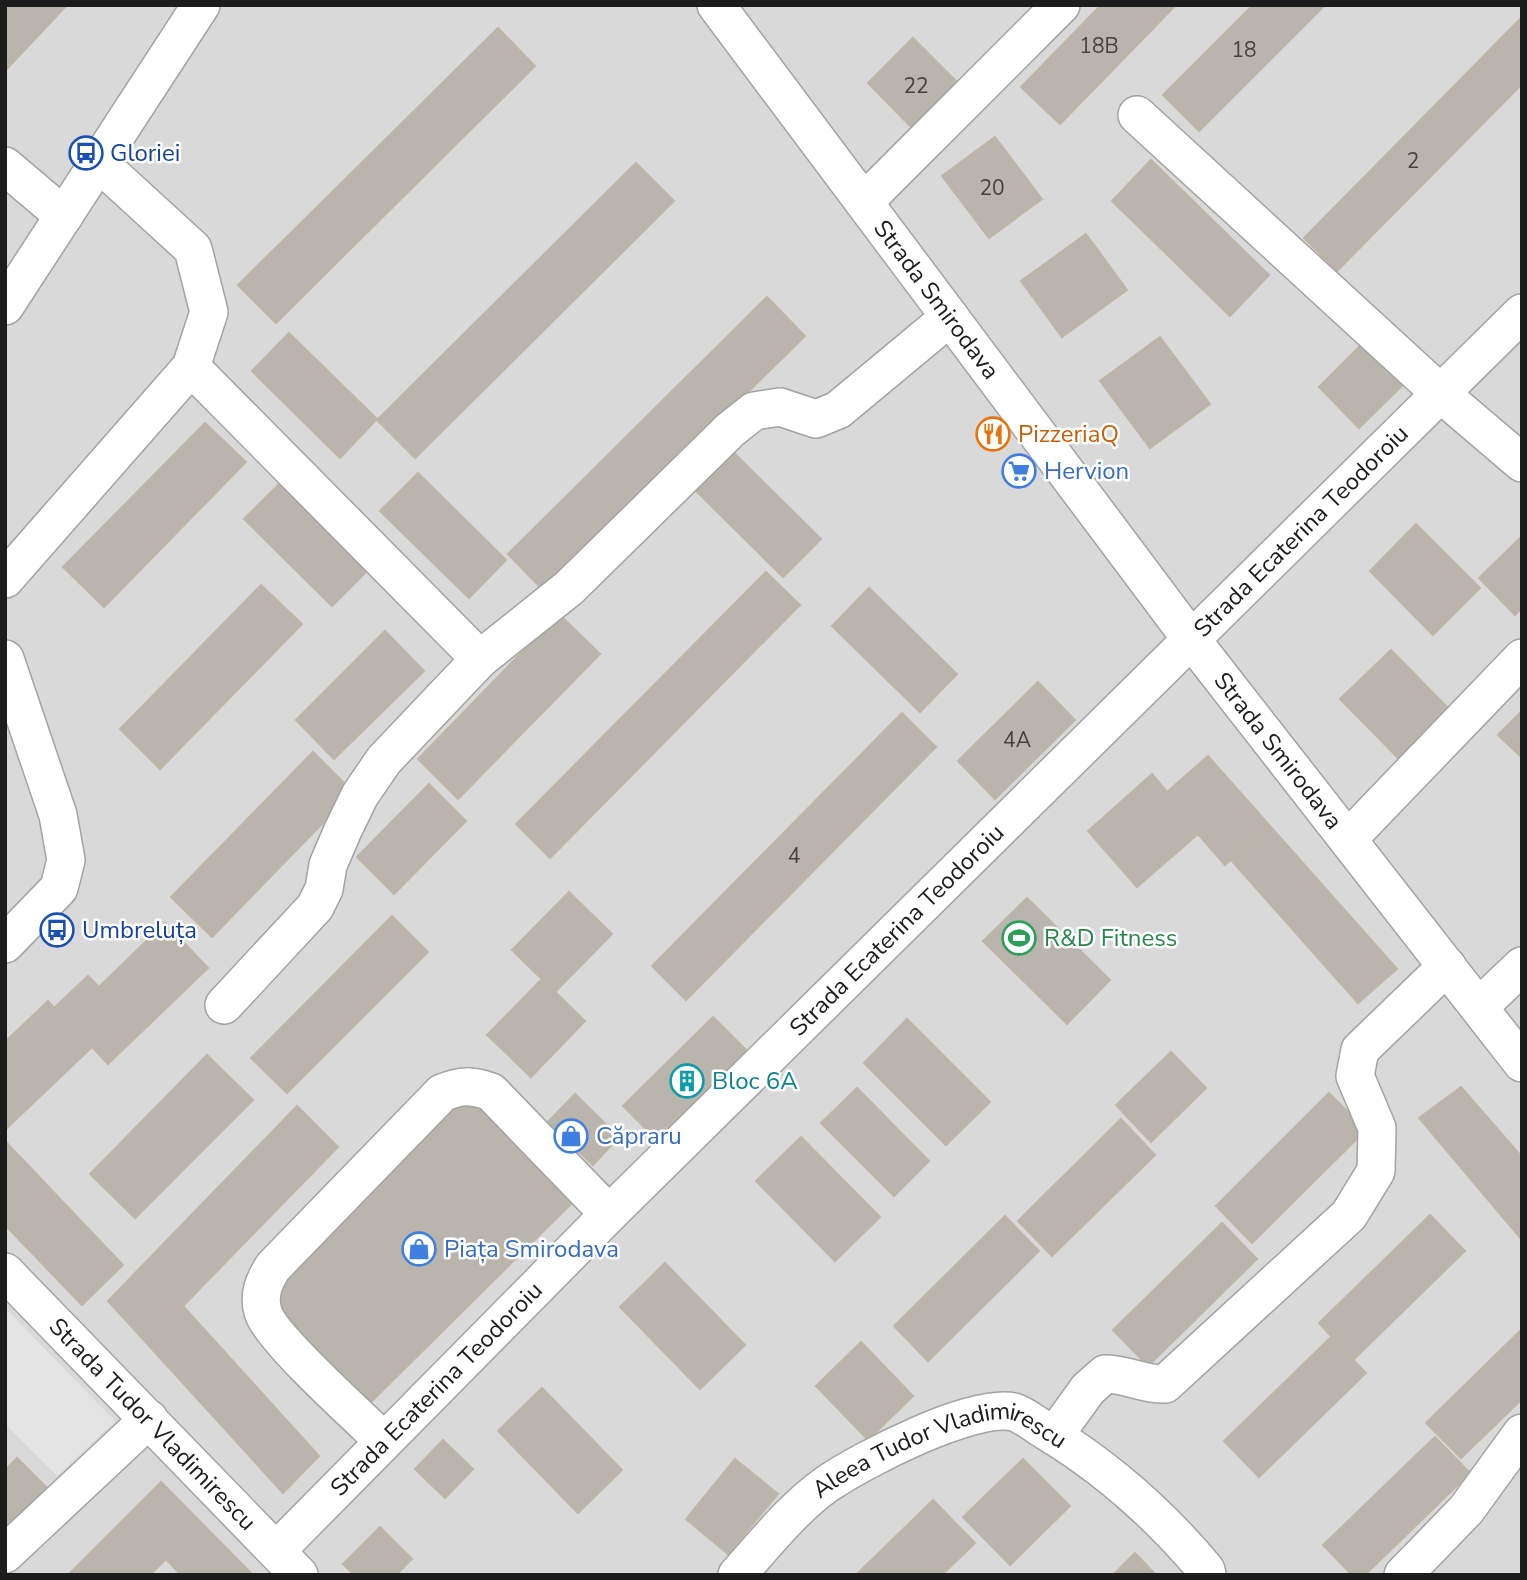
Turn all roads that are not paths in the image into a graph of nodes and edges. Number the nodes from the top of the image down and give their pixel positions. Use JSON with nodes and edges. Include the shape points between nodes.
{"nodes":[{"id":1,"x":201,"y":5,"type":"edge"},
{"id":2,"x":716,"y":5,"type":"edge"},
{"id":3,"x":1061,"y":5,"type":"edge"},
{"id":4,"x":1137,"y":115,"type":"dead end"},
{"id":5,"x":98,"y":162,"type":"junction"},
{"id":6,"x":5,"y":166,"type":"edge"},
{"id":7,"x":864,"y":202,"type":"junction"},
{"id":8,"x":64,"y":216,"type":"junction"},
{"id":9,"x":5,"y":306,"type":"edge"},
{"id":10,"x":1522,"y":313,"type":"edge"},
{"id":11,"x":950,"y":317,"type":"junction"},
{"id":12,"x":191,"y":368,"type":"junction"},
{"id":13,"x":1440,"y":393,"type":"junction"},
{"id":14,"x":1522,"y":463,"type":"edge"},
{"id":15,"x":5,"y":579,"type":"edge"},
{"id":16,"x":1191,"y":639,"type":"junction"},
{"id":17,"x":1522,"y":658,"type":"edge"},
{"id":18,"x":5,"y":659,"type":"edge"},
{"id":19,"x":480,"y":659,"type":"junction"},
{"id":20,"x":1348,"y":839,"type":"junction"},
{"id":21,"x":5,"y":944,"type":"edge"},
{"id":22,"x":1447,"y":966,"type":"junction"},
{"id":23,"x":1522,"y":966,"type":"edge"},
{"id":24,"x":224,"y":1005,"type":"dead end"},
{"id":25,"x":1479,"y":1007,"type":"junction"},
{"id":26,"x":1522,"y":1063,"type":"edge"},
{"id":27,"x":609,"y":1214,"type":"junction"},
{"id":28,"x":5,"y":1272,"type":"edge"},
{"id":29,"x":149,"y":1419,"type":"junction"},
{"id":30,"x":1522,"y":1433,"type":"edge"},
{"id":31,"x":1054,"y":1436,"type":"junction"},
{"id":32,"x":384,"y":1441,"type":"junction"},
{"id":33,"x":5,"y":1554,"type":"edge"},
{"id":34,"x":287,"y":1563,"type":"edge"},
{"id":35,"x":1211,"y":1573,"type":"edge"},
{"id":36,"x":737,"y":1575,"type":"edge"},
{"id":37,"x":1402,"y":1575,"type":"edge"}],
"edges":[{"from":1,"to":5,"type":"street"},
{"from":2,"to":7,"type":"street","name":"Strada Smirodava"},
{"from":3,"to":7,"type":"street","name":"Strada Smirodava"},
{"from":4,"to":13,"type":"street"},
{"from":5,"to":8,"type":"street"},
{"from":5,"to":12,"type":"street","via":[[193,249],[209,312]]},
{"from":6,"to":8,"type":"street"},
{"from":7,"to":11,"type":"street","name":"Strada Smirodava"},
{"from":8,"to":9,"type":"street"},
{"from":10,"to":13,"type":"street","name":"Strada Ecaterina Teodoroiu"},
{"from":11,"to":16,"type":"street","name":"Strada Smirodava"},
{"from":11,"to":19,"type":"street","via":[[838,410],[816,418],[780,407],[754,411],[569,588]]},
{"from":12,"to":15,"type":"street"},
{"from":12,"to":19,"type":"street"},
{"from":13,"to":14,"type":"street"},
{"from":13,"to":16,"type":"street","name":"Strada Ecaterina Teodoroiu"},
{"from":16,"to":20,"type":"street","name":"Strada Smirodava"},
{"from":16,"to":27,"type":"street","name":"Strada Ecaterina Teodoroiu"},
{"from":17,"to":20,"type":"street"},
{"from":18,"to":21,"type":"street","via":[[58,815],[66,860],[58,888]]},
{"from":19,"to":24,"type":"street","via":[[384,760],[343,831],[315,907]]},
{"from":20,"to":22,"type":"street","name":"Strada Smirodava"},
{"from":22,"to":25,"type":"street","name":"Strada Smirodava"},
{"from":22,"to":31,"type":"street","via":[[1360,1050],[1355,1076],[1377,1128],[1376,1171],[1349,1215],[1165,1384],[1148,1385],[1126,1374],[1105,1374],[1088,1389]]},
{"from":23,"to":25,"type":"street"},
{"from":25,"to":26,"type":"street","name":"Strada Smirodava"},
{"from":27,"to":32,"type":"street","name":"Strada Ecaterina Teodoroiu"},
{"from":27,"to":32,"type":"street","via":[[491,1092],[458,1086],[442,1093],[273,1267],[261,1297],[269,1327]]},
{"from":28,"to":29,"type":"street","name":"Strada Tudor Vladimirescu"},
{"from":29,"to":33,"type":"street"},
{"from":29,"to":34,"type":"street","name":"Strada Tudor Vladimirescu"},
{"from":30,"to":37,"type":"street","via":[[1466,1510]]},
{"from":31,"to":35,"type":"street","name":"Aleea Tudor Vladimirescu","via":[[1084,1454],[1170,1527]]},
{"from":31,"to":36,"type":"street","name":"Aleea Tudor Vladimirescu","via":[[1014,1412],[970,1415],[892,1448],[827,1484]]},
{"from":32,"to":34,"type":"street","name":"Strada Ecaterina Teodoroiu"}]}
